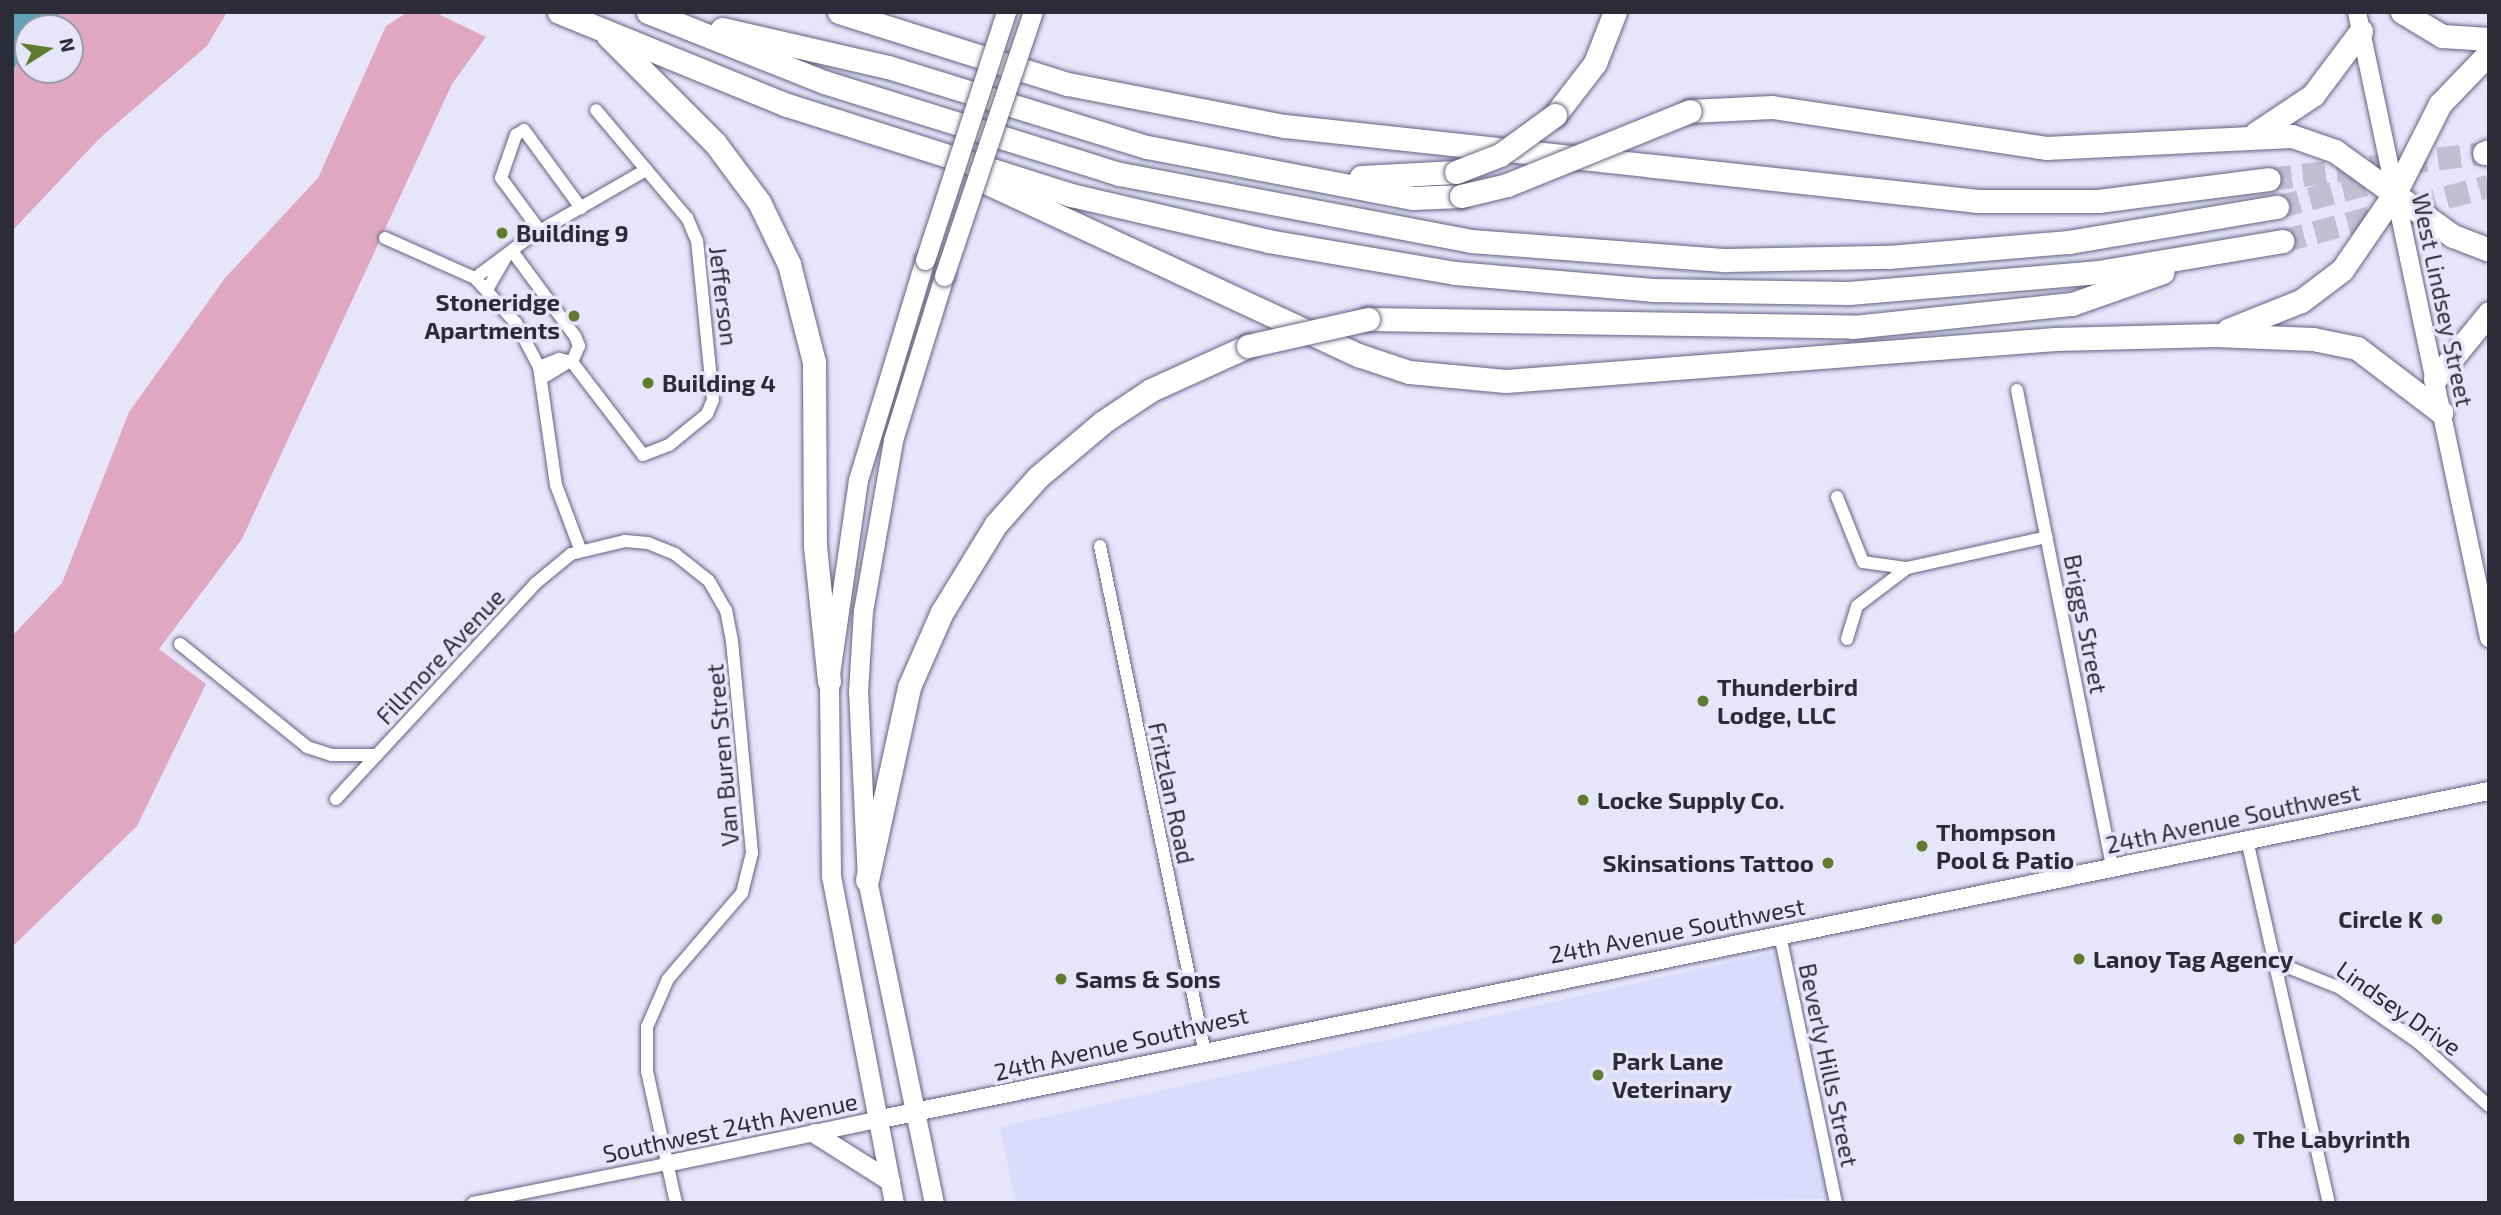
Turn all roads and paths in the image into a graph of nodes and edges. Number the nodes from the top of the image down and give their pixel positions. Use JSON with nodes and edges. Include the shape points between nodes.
{"nodes":[{"id":1,"x":559,"y":12,"type":"edge"},
{"id":2,"x":839,"y":12,"type":"edge"},
{"id":3,"x":1006,"y":12,"type":"edge"},
{"id":4,"x":1033,"y":12,"type":"edge"},
{"id":5,"x":1615,"y":12,"type":"edge"},
{"id":6,"x":2402,"y":12,"type":"edge"},
{"id":7,"x":649,"y":13,"type":"edge"},
{"id":8,"x":2359,"y":22,"type":"edge"},
{"id":9,"x":601,"y":29,"type":"junction"},
{"id":10,"x":2489,"y":39,"type":"edge"},
{"id":11,"x":2489,"y":53,"type":"edge"},
{"id":12,"x":596,"y":110,"type":"dead end"},
{"id":13,"x":2253,"y":135,"type":"junction"},
{"id":14,"x":910,"y":147,"type":"junction"},
{"id":15,"x":1219,"y":162,"type":"junction"},
{"id":16,"x":646,"y":170,"type":"junction"},
{"id":17,"x":2269,"y":179,"type":"tunnel mouth"},
{"id":18,"x":2395,"y":193,"type":"junction"},
{"id":19,"x":2277,"y":207,"type":"tunnel mouth"},
{"id":20,"x":581,"y":208,"type":"junction"},
{"id":21,"x":540,"y":231,"type":"junction"},
{"id":22,"x":384,"y":239,"type":"dead end"},
{"id":23,"x":2282,"y":241,"type":"tunnel mouth"},
{"id":24,"x":2489,"y":250,"type":"edge"},
{"id":25,"x":509,"y":254,"type":"junction"},
{"id":26,"x":2214,"y":254,"type":"junction"},
{"id":27,"x":475,"y":278,"type":"junction"},
{"id":28,"x":488,"y":288,"type":"junction"},
{"id":29,"x":2489,"y":313,"type":"edge"},
{"id":30,"x":2214,"y":335,"type":"junction"},
{"id":31,"x":568,"y":363,"type":"junction"},
{"id":32,"x":540,"y":372,"type":"junction"},
{"id":33,"x":2435,"y":379,"type":"junction"},
{"id":34,"x":2017,"y":390,"type":"dead end"},
{"id":35,"x":2441,"y":412,"type":"junction"},
{"id":36,"x":1837,"y":497,"type":"dead end"},
{"id":37,"x":2048,"y":537,"type":"junction"},
{"id":38,"x":1100,"y":546,"type":"dead end"},
{"id":39,"x":580,"y":549,"type":"junction"},
{"id":40,"x":1907,"y":568,"type":"junction"},
{"id":41,"x":2489,"y":638,"type":"edge"},
{"id":42,"x":1846,"y":639,"type":"dead end"},
{"id":43,"x":180,"y":644,"type":"dead end"},
{"id":44,"x":829,"y":681,"type":"junction"},
{"id":45,"x":377,"y":755,"type":"junction"},
{"id":46,"x":2489,"y":791,"type":"edge"},
{"id":47,"x":336,"y":799,"type":"dead end"},
{"id":48,"x":2247,"y":840,"type":"junction"},
{"id":49,"x":2112,"y":867,"type":"junction"},
{"id":50,"x":867,"y":880,"type":"junction"},
{"id":51,"x":1780,"y":935,"type":"junction"},
{"id":52,"x":2274,"y":962,"type":"junction"},
{"id":53,"x":1204,"y":1048,"type":"junction"},
{"id":54,"x":2489,"y":1106,"type":"edge"},
{"id":55,"x":917,"y":1113,"type":"junction"},
{"id":56,"x":876,"y":1120,"type":"junction"},
{"id":57,"x":814,"y":1133,"type":"junction"},
{"id":58,"x":666,"y":1164,"type":"junction"},
{"id":59,"x":890,"y":1181,"type":"junction"},
{"id":60,"x":472,"y":1203,"type":"edge"},
{"id":61,"x":676,"y":1203,"type":"edge"},
{"id":62,"x":894,"y":1203,"type":"edge"},
{"id":63,"x":934,"y":1203,"type":"edge"},
{"id":64,"x":1836,"y":1203,"type":"edge"},
{"id":65,"x":2329,"y":1203,"type":"edge"}],
"edges":[{"from":1,"to":9,"type":"highway"},
{"from":2,"to":17,"type":"highway","via":[[1069,85],[1298,127],[1978,201],[2098,201]]},
{"from":3,"to":44,"type":"highway","bridge":true,"via":[[858,480]]},
{"from":4,"to":50,"type":"highway","bridge":true,"via":[[893,440],[863,611],[858,749]]},
{"from":5,"to":15,"type":"highway","bridge":true,"via":[[1594,63],[1555,115],[1500,155],[1456,172],[1368,178]]},
{"from":6,"to":10,"type":"highway","via":[[2442,36]]},
{"from":7,"to":15,"type":"highway","via":[[888,67],[1079,128]]},
{"from":7,"to":19,"type":"highway","via":[[836,86],[1106,170],[1350,223],[1471,241],[1726,260],[1889,257],[2070,243]]},
{"from":8,"to":13,"type":"highway","via":[[2313,95]]},
{"from":8,"to":18,"type":"main road","name":"West Lindsey Street"},
{"from":9,"to":14,"type":"highway"},
{"from":9,"to":44,"type":"highway","via":[[723,153],[759,202],[789,264],[814,362],[815,546]]},
{"from":11,"to":18,"type":"highway","via":[[2440,103]]},
{"from":12,"to":16,"type":"street","name":"Jefferson"},
{"from":13,"to":15,"type":"highway","bridge":true,"via":[[2137,148],[2046,148],[1772,107],[1689,111],[1507,185],[1461,196],[1412,198]]},
{"from":13,"to":18,"type":"highway","via":[[2292,136],[2324,146]]},
{"from":14,"to":26,"type":"highway","via":[[1071,195],[1268,241],[1542,282],[1849,293],[2017,282]]},
{"from":14,"to":30,"type":"highway","via":[[1358,355],[1456,379],[1506,381],[2054,339]]},
{"from":16,"to":20,"type":"street"},
{"from":16,"to":31,"type":"street","name":"Jefferson","via":[[697,241],[713,400],[707,414],[669,445],[643,455]]},
{"from":18,"to":24,"type":"highway","via":[[2453,236]]},
{"from":18,"to":30,"type":"highway","via":[[2358,251],[2324,286],[2274,314]]},
{"from":18,"to":33,"type":"main road","name":"West Lindsey Street"},
{"from":20,"to":21,"type":"street"},
{"from":20,"to":21,"type":"street","via":[[524,130],[500,178]]},
{"from":21,"to":25,"type":"street"},
{"from":22,"to":27,"type":"street"},
{"from":23,"to":26,"type":"highway"},
{"from":25,"to":27,"type":"street"},
{"from":25,"to":28,"type":"street"},
{"from":25,"to":31,"type":"street","via":[[575,337],[579,346]]},
{"from":26,"to":50,"type":"highway","bridge":true,"via":[[2072,304],[1936,322],[1787,328],[1368,319],[1248,346],[1151,390],[1046,469],[996,524],[942,612],[909,687]]},
{"from":27,"to":28,"type":"street"},
{"from":28,"to":32,"type":"street","via":[[516,323]]},
{"from":29,"to":33,"type":"highway"},
{"from":30,"to":35,"type":"highway","via":[[2313,339],[2357,348]]},
{"from":31,"to":32,"type":"street"},
{"from":32,"to":39,"type":"street","via":[[556,485]]},
{"from":33,"to":35,"type":"main road","name":"West Lindsey Street"},
{"from":34,"to":37,"type":"street","name":"Briggs Street"},
{"from":35,"to":41,"type":"main road","name":"West Lindsey Street"},
{"from":36,"to":40,"type":"street","via":[[1863,562]]},
{"from":37,"to":40,"type":"street"},
{"from":37,"to":49,"type":"street","name":"Briggs Street"},
{"from":38,"to":53,"type":"street","name":"Fritzlan Road"},
{"from":39,"to":45,"type":"street","name":"Fillmore Avenue","via":[[551,568]]},
{"from":39,"to":58,"type":"street","name":"Van Buren Street","via":[[625,541],[675,554],[716,590],[732,641],[751,866],[723,921],[668,979],[652,1010],[646,1056]]},
{"from":40,"to":42,"type":"street","via":[[1857,606]]},
{"from":43,"to":45,"type":"street","via":[[307,747],[332,755]]},
{"from":44,"to":56,"type":"highway","via":[[831,876]]},
{"from":45,"to":47,"type":"street","name":"Fillmore Avenue"},
{"from":46,"to":48,"type":"main road","name":"24th Avenue Southwest"},
{"from":48,"to":49,"type":"main road","name":"24th Avenue Southwest"},
{"from":48,"to":52,"type":"street"},
{"from":49,"to":51,"type":"main road","name":"24th Avenue Southwest"},
{"from":50,"to":55,"type":"highway"},
{"from":51,"to":53,"type":"main road","name":"24th Avenue Southwest"},
{"from":51,"to":64,"type":"street","name":"Beverly Hills Street"},
{"from":52,"to":54,"type":"street","name":"Lindsey Drive","via":[[2340,988],[2419,1043]]},
{"from":52,"to":65,"type":"street"},
{"from":53,"to":55,"type":"main road","name":"24th Avenue Southwest"},
{"from":55,"to":56,"type":"main road","name":"24th Avenue Southwest"},
{"from":55,"to":63,"type":"highway"},
{"from":56,"to":57,"type":"street","name":"Southwest 24th Avenue"},
{"from":56,"to":59,"type":"highway"},
{"from":57,"to":58,"type":"street","name":"Southwest 24th Avenue"},
{"from":57,"to":59,"type":"highway"},
{"from":58,"to":60,"type":"street","name":"Southwest 24th Avenue"},
{"from":58,"to":61,"type":"street","name":"Van Buren Street"},
{"from":59,"to":62,"type":"highway"}]}
